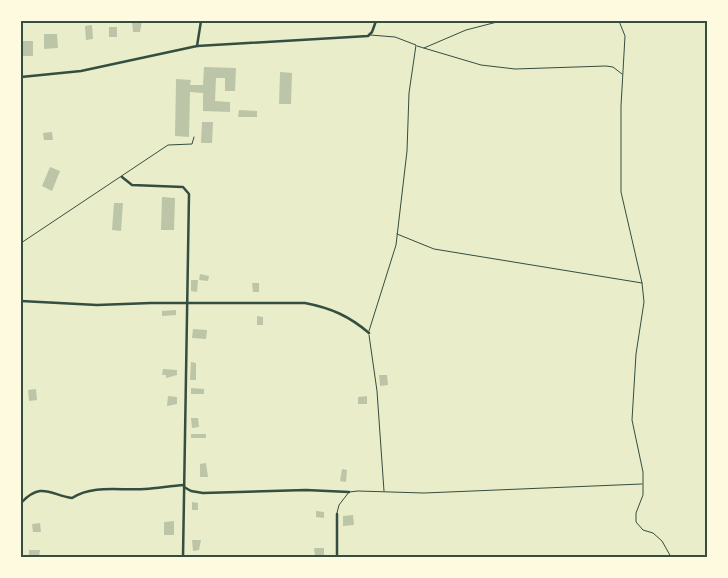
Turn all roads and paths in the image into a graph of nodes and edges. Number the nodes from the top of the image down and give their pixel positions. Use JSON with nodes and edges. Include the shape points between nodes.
{"nodes":[{"id":1,"x":201,"y":21,"type":"edge"},
{"id":2,"x":376,"y":21,"type":"edge"},
{"id":3,"x":500,"y":21,"type":"edge"},
{"id":4,"x":619,"y":21,"type":"edge"},
{"id":5,"x":368,"y":36,"type":"junction"},
{"id":6,"x":416,"y":45,"type":"junction"},
{"id":7,"x":197,"y":46,"type":"junction"},
{"id":8,"x":420,"y":48,"type":"junction"},
{"id":9,"x":622,"y":74,"type":"junction"},
{"id":10,"x":21,"y":77,"type":"edge"},
{"id":11,"x":194,"y":137,"type":"dead end"},
{"id":12,"x":122,"y":176,"type":"junction"},
{"id":13,"x":396,"y":234,"type":"junction"},
{"id":14,"x":21,"y":243,"type":"edge"},
{"id":15,"x":642,"y":283,"type":"junction"},
{"id":16,"x":21,"y":301,"type":"edge"},
{"id":17,"x":187,"y":303,"type":"junction"},
{"id":18,"x":369,"y":333,"type":"junction"},
{"id":19,"x":643,"y":484,"type":"junction"},
{"id":20,"x":184,"y":486,"type":"junction"},
{"id":21,"x":384,"y":491,"type":"junction"},
{"id":22,"x":349,"y":492,"type":"junction"},
{"id":23,"x":21,"y":503,"type":"edge"},
{"id":24,"x":337,"y":514,"type":"joint"},
{"id":25,"x":183,"y":557,"type":"edge"},
{"id":26,"x":337,"y":557,"type":"edge"},
{"id":27,"x":671,"y":557,"type":"edge"}],
"edges":[{"from":1,"to":7,"type":"street"},
{"from":2,"to":5,"type":"street"},
{"from":3,"to":8,"type":"lane"},
{"from":4,"to":9,"type":"lane","via":[[625,36]]},
{"from":5,"to":6,"type":"lane","via":[[395,37]]},
{"from":5,"to":7,"type":"street"},
{"from":6,"to":8,"type":"lane"},
{"from":6,"to":13,"type":"lane","via":[[409,93],[403,192]]},
{"from":7,"to":10,"type":"street","via":[[81,71]]},
{"from":8,"to":9,"type":"lane","via":[[481,65],[515,69],[606,66]]},
{"from":9,"to":15,"type":"lane","via":[[620,192]]},
{"from":11,"to":12,"type":"lane","via":[[192,144],[168,145]]},
{"from":12,"to":14,"type":"lane"},
{"from":12,"to":17,"type":"street","via":[[132,185],[181,187],[189,192]]},
{"from":13,"to":15,"type":"lane","via":[[434,249]]},
{"from":13,"to":18,"type":"lane"},
{"from":15,"to":19,"type":"lane","via":[[644,302],[636,354],[632,420],[642,461]]},
{"from":16,"to":17,"type":"street","via":[[97,305]]},
{"from":17,"to":18,"type":"street","via":[[305,303],[344,315]]},
{"from":17,"to":20,"type":"street"},
{"from":18,"to":21,"type":"lane"},
{"from":19,"to":21,"type":"lane","via":[[424,493]]},
{"from":19,"to":27,"type":"lane","via":[[636,522],[643,530],[662,540]]},
{"from":20,"to":22,"type":"street","via":[[203,493]]},
{"from":20,"to":23,"type":"street","via":[[114,488],[81,493],[72,498],[44,490],[27,496]]},
{"from":20,"to":25,"type":"street"},
{"from":21,"to":22,"type":"lane"},
{"from":22,"to":24,"type":"lane","via":[[339,505]]},
{"from":24,"to":26,"type":"street"}]}
